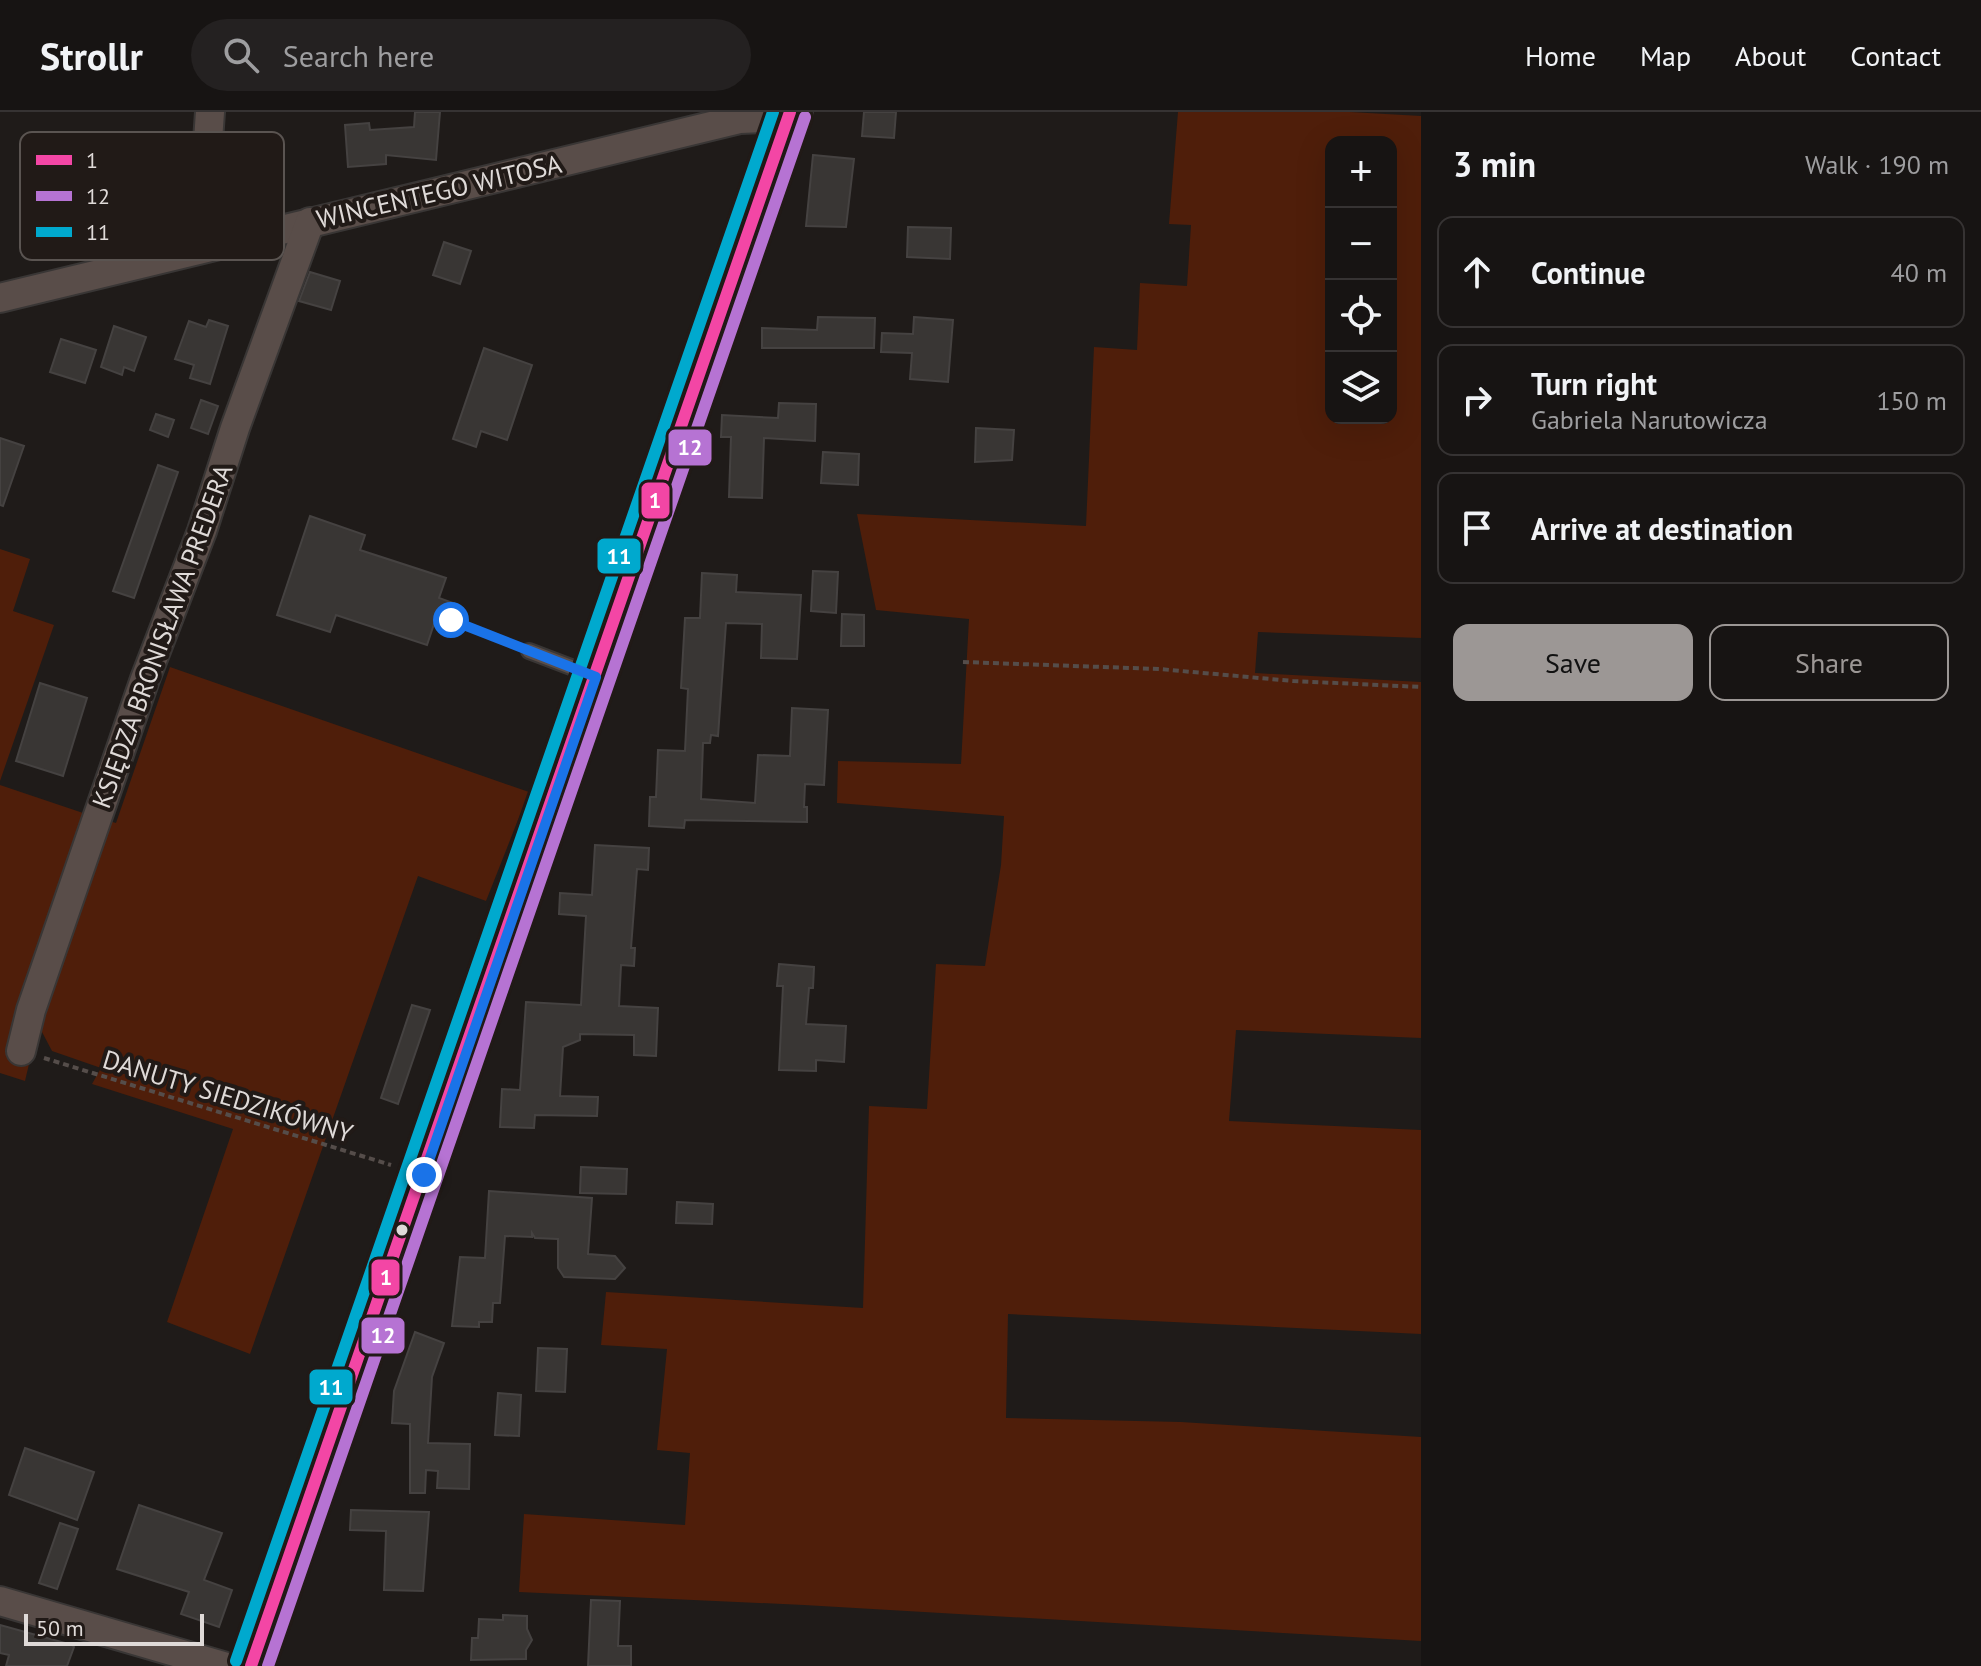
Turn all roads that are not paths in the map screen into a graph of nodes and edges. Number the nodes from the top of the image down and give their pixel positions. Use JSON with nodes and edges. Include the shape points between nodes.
{"nodes":[{"id":1,"x":210,"y":112,"type":"edge"},
{"id":2,"x":788,"y":118,"type":"edge"},
{"id":3,"x":209,"y":132,"type":"edge"},
{"id":4,"x":310,"y":222,"type":"junction"},
{"id":5,"x":284,"y":228,"type":"edge"},
{"id":6,"x":153,"y":260,"type":"edge"},
{"id":7,"x":0,"y":298,"type":"edge"},
{"id":8,"x":529,"y":651,"type":"road end"},
{"id":9,"x":596,"y":677,"type":"junction"},
{"id":10,"x":21,"y":1051,"type":"road end"},
{"id":11,"x":0,"y":1601,"type":"edge"},
{"id":12,"x":223,"y":1666,"type":"edge"},
{"id":13,"x":251,"y":1666,"type":"edge"}],
"edges":[{"from":1,"to":3,"type":"street"},
{"from":2,"to":4,"type":"street","name":"WINCENTEGO WITOSA","via":[[740,119]]},
{"from":2,"to":9,"type":"main road"},
{"from":4,"to":5,"type":"street","name":"WINCENTEGO WITOSA"},
{"from":4,"to":10,"type":"street","name":"KSIĘDZA BRONISŁAWA PREDERA","via":[[145,679]]},
{"from":6,"to":7,"type":"street","name":"WINCENTEGO WITOSA"},
{"from":8,"to":9,"type":"lane"},
{"from":9,"to":13,"type":"main road"},
{"from":11,"to":12,"type":"street"}]}
